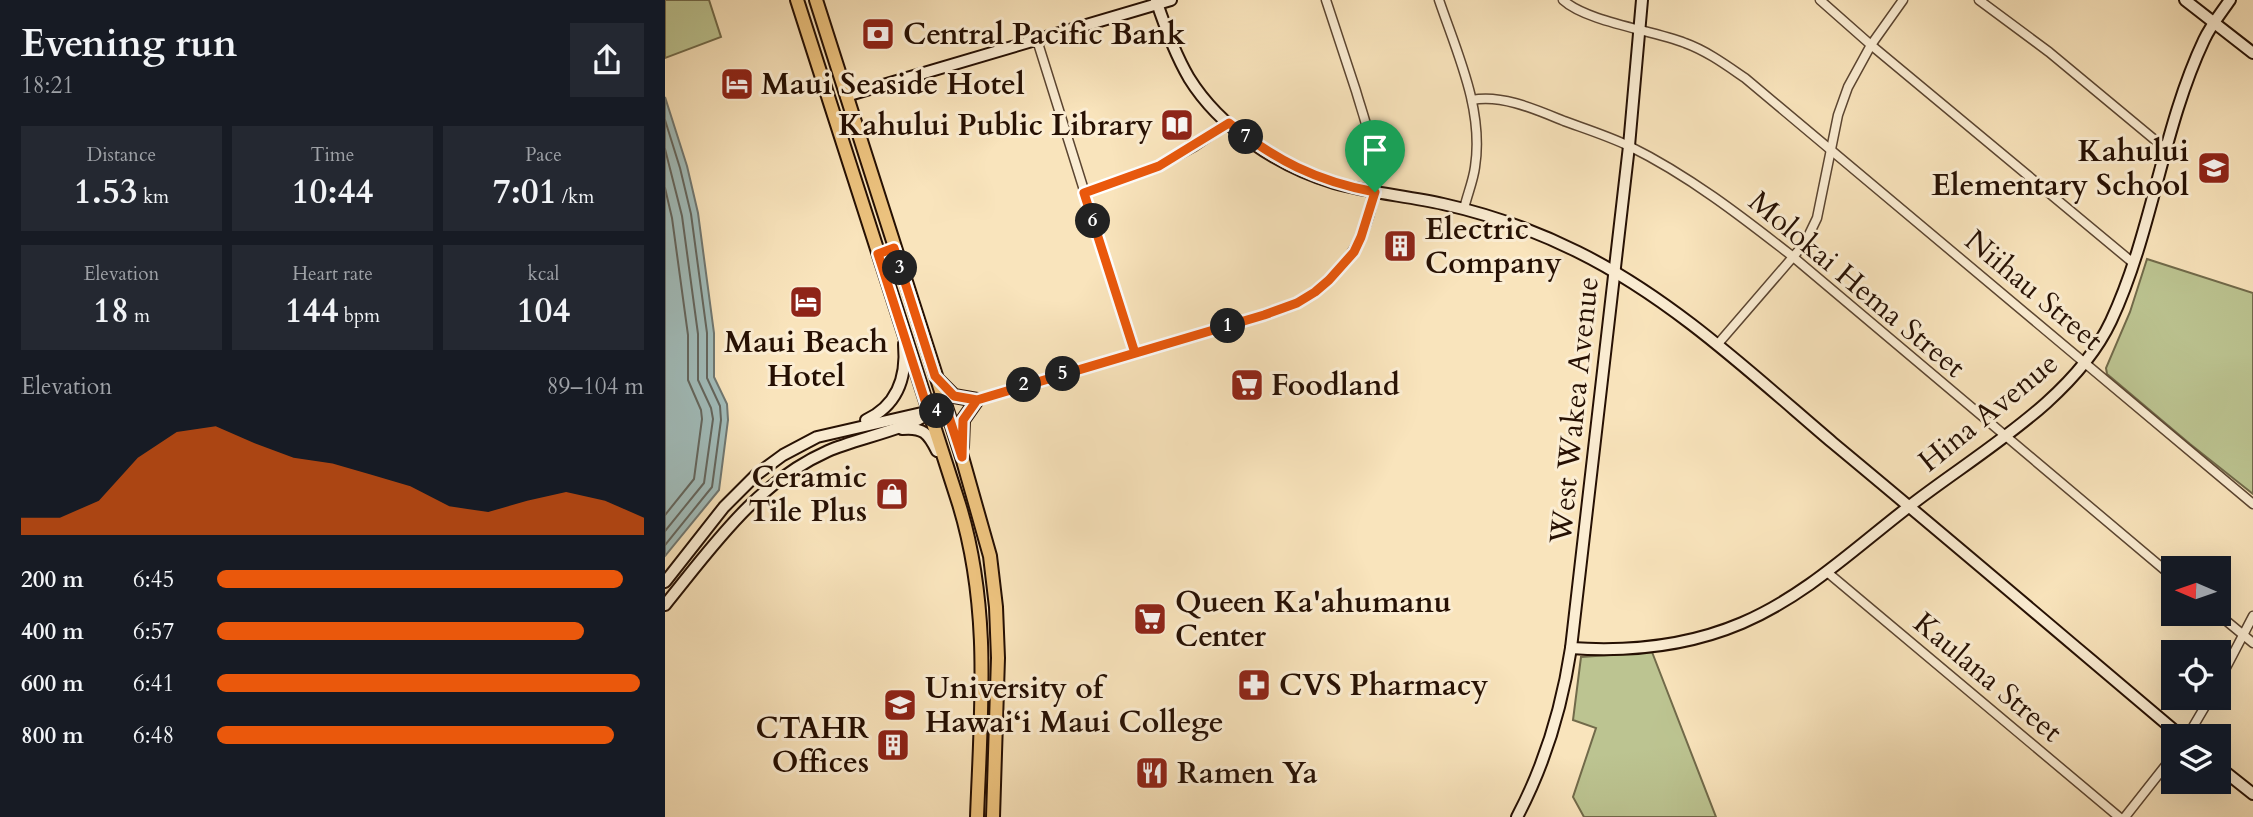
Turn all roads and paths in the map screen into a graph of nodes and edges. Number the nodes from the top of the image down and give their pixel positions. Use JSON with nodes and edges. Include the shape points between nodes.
{"nodes":[{"id":1,"x":797,"y":0,"type":"edge"},
{"id":2,"x":816,"y":0,"type":"edge"},
{"id":3,"x":1171,"y":0,"type":"edge"},
{"id":4,"x":1326,"y":0,"type":"edge"},
{"id":5,"x":1439,"y":0,"type":"edge"},
{"id":6,"x":1563,"y":0,"type":"edge"},
{"id":7,"x":1641,"y":0,"type":"edge"},
{"id":8,"x":1820,"y":0,"type":"edge"},
{"id":9,"x":1903,"y":0,"type":"edge"},
{"id":10,"x":1979,"y":0,"type":"edge"},
{"id":11,"x":2185,"y":0,"type":"edge"},
{"id":12,"x":2231,"y":0,"type":"edge"},
{"id":13,"x":1157,"y":2,"type":"edge"},
{"id":14,"x":2214,"y":23,"type":"junction"},
{"id":15,"x":1641,"y":29,"type":"junction"},
{"id":16,"x":1037,"y":40,"type":"junction"},
{"id":17,"x":1871,"y":45,"type":"junction"},
{"id":18,"x":2253,"y":53,"type":"edge"},
{"id":19,"x":846,"y":96,"type":"junction"},
{"id":20,"x":1472,"y":100,"type":"junction"},
{"id":21,"x":830,"y":102,"type":"junction"},
{"id":22,"x":1229,"y":123,"type":"junction"},
{"id":23,"x":1629,"y":146,"type":"junction"},
{"id":24,"x":1832,"y":150,"type":"junction"},
{"id":25,"x":2167,"y":150,"type":"junction"},
{"id":26,"x":1375,"y":192,"type":"junction"},
{"id":27,"x":1084,"y":193,"type":"junction"},
{"id":28,"x":1464,"y":209,"type":"junction"},
{"id":29,"x":894,"y":248,"type":"junction"},
{"id":30,"x":878,"y":254,"type":"junction"},
{"id":31,"x":1792,"y":256,"type":"junction"},
{"id":32,"x":2133,"y":262,"type":"junction"},
{"id":33,"x":1614,"y":272,"type":"junction"},
{"id":34,"x":902,"y":331,"type":"junction"},
{"id":35,"x":1717,"y":345,"type":"junction"},
{"id":36,"x":1135,"y":353,"type":"junction"},
{"id":37,"x":2085,"y":363,"type":"junction"},
{"id":38,"x":935,"y":376,"type":"junction"},
{"id":39,"x":977,"y":400,"type":"junction"},
{"id":40,"x":946,"y":408,"type":"junction"},
{"id":41,"x":929,"y":413,"type":"junction"},
{"id":42,"x":839,"y":431,"type":"junction"},
{"id":43,"x":879,"y":432,"type":"junction"},
{"id":44,"x":2004,"y":436,"type":"junction"},
{"id":45,"x":783,"y":455,"type":"junction"},
{"id":46,"x":962,"y":457,"type":"junction"},
{"id":47,"x":944,"y":459,"type":"junction"},
{"id":48,"x":792,"y":470,"type":"junction"},
{"id":49,"x":2253,"y":504,"type":"edge"},
{"id":50,"x":1909,"y":506,"type":"junction"},
{"id":51,"x":2161,"y":567,"type":"edge"},
{"id":52,"x":1827,"y":572,"type":"junction"},
{"id":53,"x":665,"y":582,"type":"edge"},
{"id":54,"x":665,"y":606,"type":"edge"},
{"id":55,"x":2253,"y":616,"type":"edge"},
{"id":56,"x":2231,"y":625,"type":"edge"},
{"id":57,"x":2243,"y":635,"type":"junction"},
{"id":58,"x":2253,"y":643,"type":"edge"},
{"id":59,"x":1571,"y":648,"type":"junction"},
{"id":60,"x":2231,"y":658,"type":"edge"},
{"id":61,"x":2169,"y":724,"type":"edge"},
{"id":62,"x":979,"y":749,"type":"junction"},
{"id":63,"x":995,"y":750,"type":"junction"},
{"id":64,"x":2161,"y":771,"type":"edge"},
{"id":65,"x":2231,"y":776,"type":"edge"},
{"id":66,"x":2253,"y":794,"type":"edge"},
{"id":67,"x":977,"y":817,"type":"edge"},
{"id":68,"x":993,"y":817,"type":"edge"},
{"id":69,"x":1517,"y":817,"type":"edge"},
{"id":70,"x":2119,"y":817,"type":"edge"},
{"id":71,"x":2125,"y":817,"type":"edge"}],
"edges":[{"from":1,"to":21,"type":"main road"},
{"from":2,"to":19,"type":"main road"},
{"from":3,"to":13,"type":"street"},
{"from":4,"to":26,"type":"street","via":[[1367,129]]},
{"from":5,"to":20,"type":"street"},
{"from":6,"to":15,"type":"street","name":"Niihau Street","via":[[1581,12]]},
{"from":7,"to":15,"type":"street","name":"West Wakea Avenue"},
{"from":8,"to":17,"type":"street"},
{"from":9,"to":17,"type":"street"},
{"from":10,"to":25,"type":"street"},
{"from":11,"to":14,"type":"street"},
{"from":12,"to":14,"type":"street","name":"Hina Avenue"},
{"from":13,"to":16,"type":"street"},
{"from":13,"to":22,"type":"street","via":[[1189,78]]},
{"from":14,"to":18,"type":"street"},
{"from":14,"to":25,"type":"street","name":"Hina Avenue","via":[[2187,79]]},
{"from":15,"to":23,"type":"street","name":"West Wakea Avenue"},
{"from":15,"to":24,"type":"street","name":"Niihau Street","via":[[1686,43],[1723,63]]},
{"from":16,"to":19,"type":"street"},
{"from":16,"to":27,"type":"street"},
{"from":17,"to":24,"type":"street","via":[[1848,87]]},
{"from":17,"to":32,"type":"street"},
{"from":19,"to":21,"type":"main road"},
{"from":19,"to":29,"type":"main road"},
{"from":20,"to":23,"type":"street","name":"Molokai Hema Street","via":[[1506,101]]},
{"from":20,"to":28,"type":"street","via":[[1475,166]]},
{"from":21,"to":30,"type":"main road"},
{"from":22,"to":26,"type":"street","via":[[1266,152],[1310,175]]},
{"from":22,"to":27,"type":"street","via":[[1159,166]]},
{"from":23,"to":31,"type":"street","name":"Molokai Hema Street","via":[[1731,208]]},
{"from":23,"to":33,"type":"street","name":"West Wakea Avenue"},
{"from":24,"to":31,"type":"street","via":[[1814,228]]},
{"from":24,"to":37,"type":"street","name":"Niihau Street"},
{"from":25,"to":32,"type":"street","name":"Hina Avenue"},
{"from":26,"to":28,"type":"street"},
{"from":26,"to":36,"type":"street","via":[[1354,252],[1315,292],[1274,312]]},
{"from":27,"to":36,"type":"street"},
{"from":28,"to":33,"type":"street","via":[[1576,251]]},
{"from":29,"to":30,"type":"main road"},
{"from":29,"to":38,"type":"main road"},
{"from":30,"to":34,"type":"main road"},
{"from":31,"to":35,"type":"street"},
{"from":31,"to":44,"type":"street","name":"Molokai Hema Street"},
{"from":32,"to":37,"type":"street","name":"Hina Avenue","via":[[2111,322]]},
{"from":33,"to":35,"type":"street"},
{"from":33,"to":59,"type":"street","name":"West Wakea Avenue"},
{"from":34,"to":41,"type":"main road"},
{"from":34,"to":42,"type":"street","via":[[905,366],[897,394],[875,416]]},
{"from":35,"to":50,"type":"street"},
{"from":36,"to":39,"type":"street"},
{"from":37,"to":44,"type":"street","name":"Hina Avenue","via":[[2058,393]]},
{"from":37,"to":49,"type":"street","name":"Niihau Street"},
{"from":38,"to":39,"type":"main road","via":[[954,396]]},
{"from":38,"to":40,"type":"main road"},
{"from":39,"to":40,"type":"main road"},
{"from":39,"to":46,"type":"main road","via":[[963,420]]},
{"from":40,"to":41,"type":"main road"},
{"from":40,"to":46,"type":"main road"},
{"from":41,"to":42,"type":"street"},
{"from":41,"to":43,"type":"street"},
{"from":41,"to":47,"type":"main road"},
{"from":42,"to":45,"type":"street"},
{"from":43,"to":47,"type":"street","via":[[923,430]]},
{"from":43,"to":48,"type":"street"},
{"from":44,"to":50,"type":"street","name":"Hina Avenue"},
{"from":44,"to":51,"type":"street","name":"Molokai Hema Street"},
{"from":45,"to":48,"type":"street"},
{"from":45,"to":53,"type":"street","via":[[724,507]]},
{"from":46,"to":63,"type":"main road","via":[[989,556],[996,607]]},
{"from":47,"to":62,"type":"main road","via":[[971,547],[981,608]]},
{"from":48,"to":54,"type":"street","via":[[735,519]]},
{"from":50,"to":52,"type":"street","name":"Hina Avenue"},
{"from":50,"to":61,"type":"street"},
{"from":52,"to":59,"type":"street","name":"Hina Avenue","via":[[1762,614],[1714,634],[1631,649]]},
{"from":52,"to":70,"type":"street","name":"Kaulana Street"},
{"from":55,"to":57,"type":"street"},
{"from":56,"to":57,"type":"street"},
{"from":57,"to":58,"type":"street"},
{"from":57,"to":60,"type":"street"},
{"from":59,"to":69,"type":"street","name":"West Wakea Avenue","via":[[1548,745]]},
{"from":62,"to":63,"type":"main road"},
{"from":62,"to":67,"type":"main road"},
{"from":63,"to":68,"type":"main road"},
{"from":64,"to":71,"type":"street"},
{"from":65,"to":66,"type":"street"}]}
